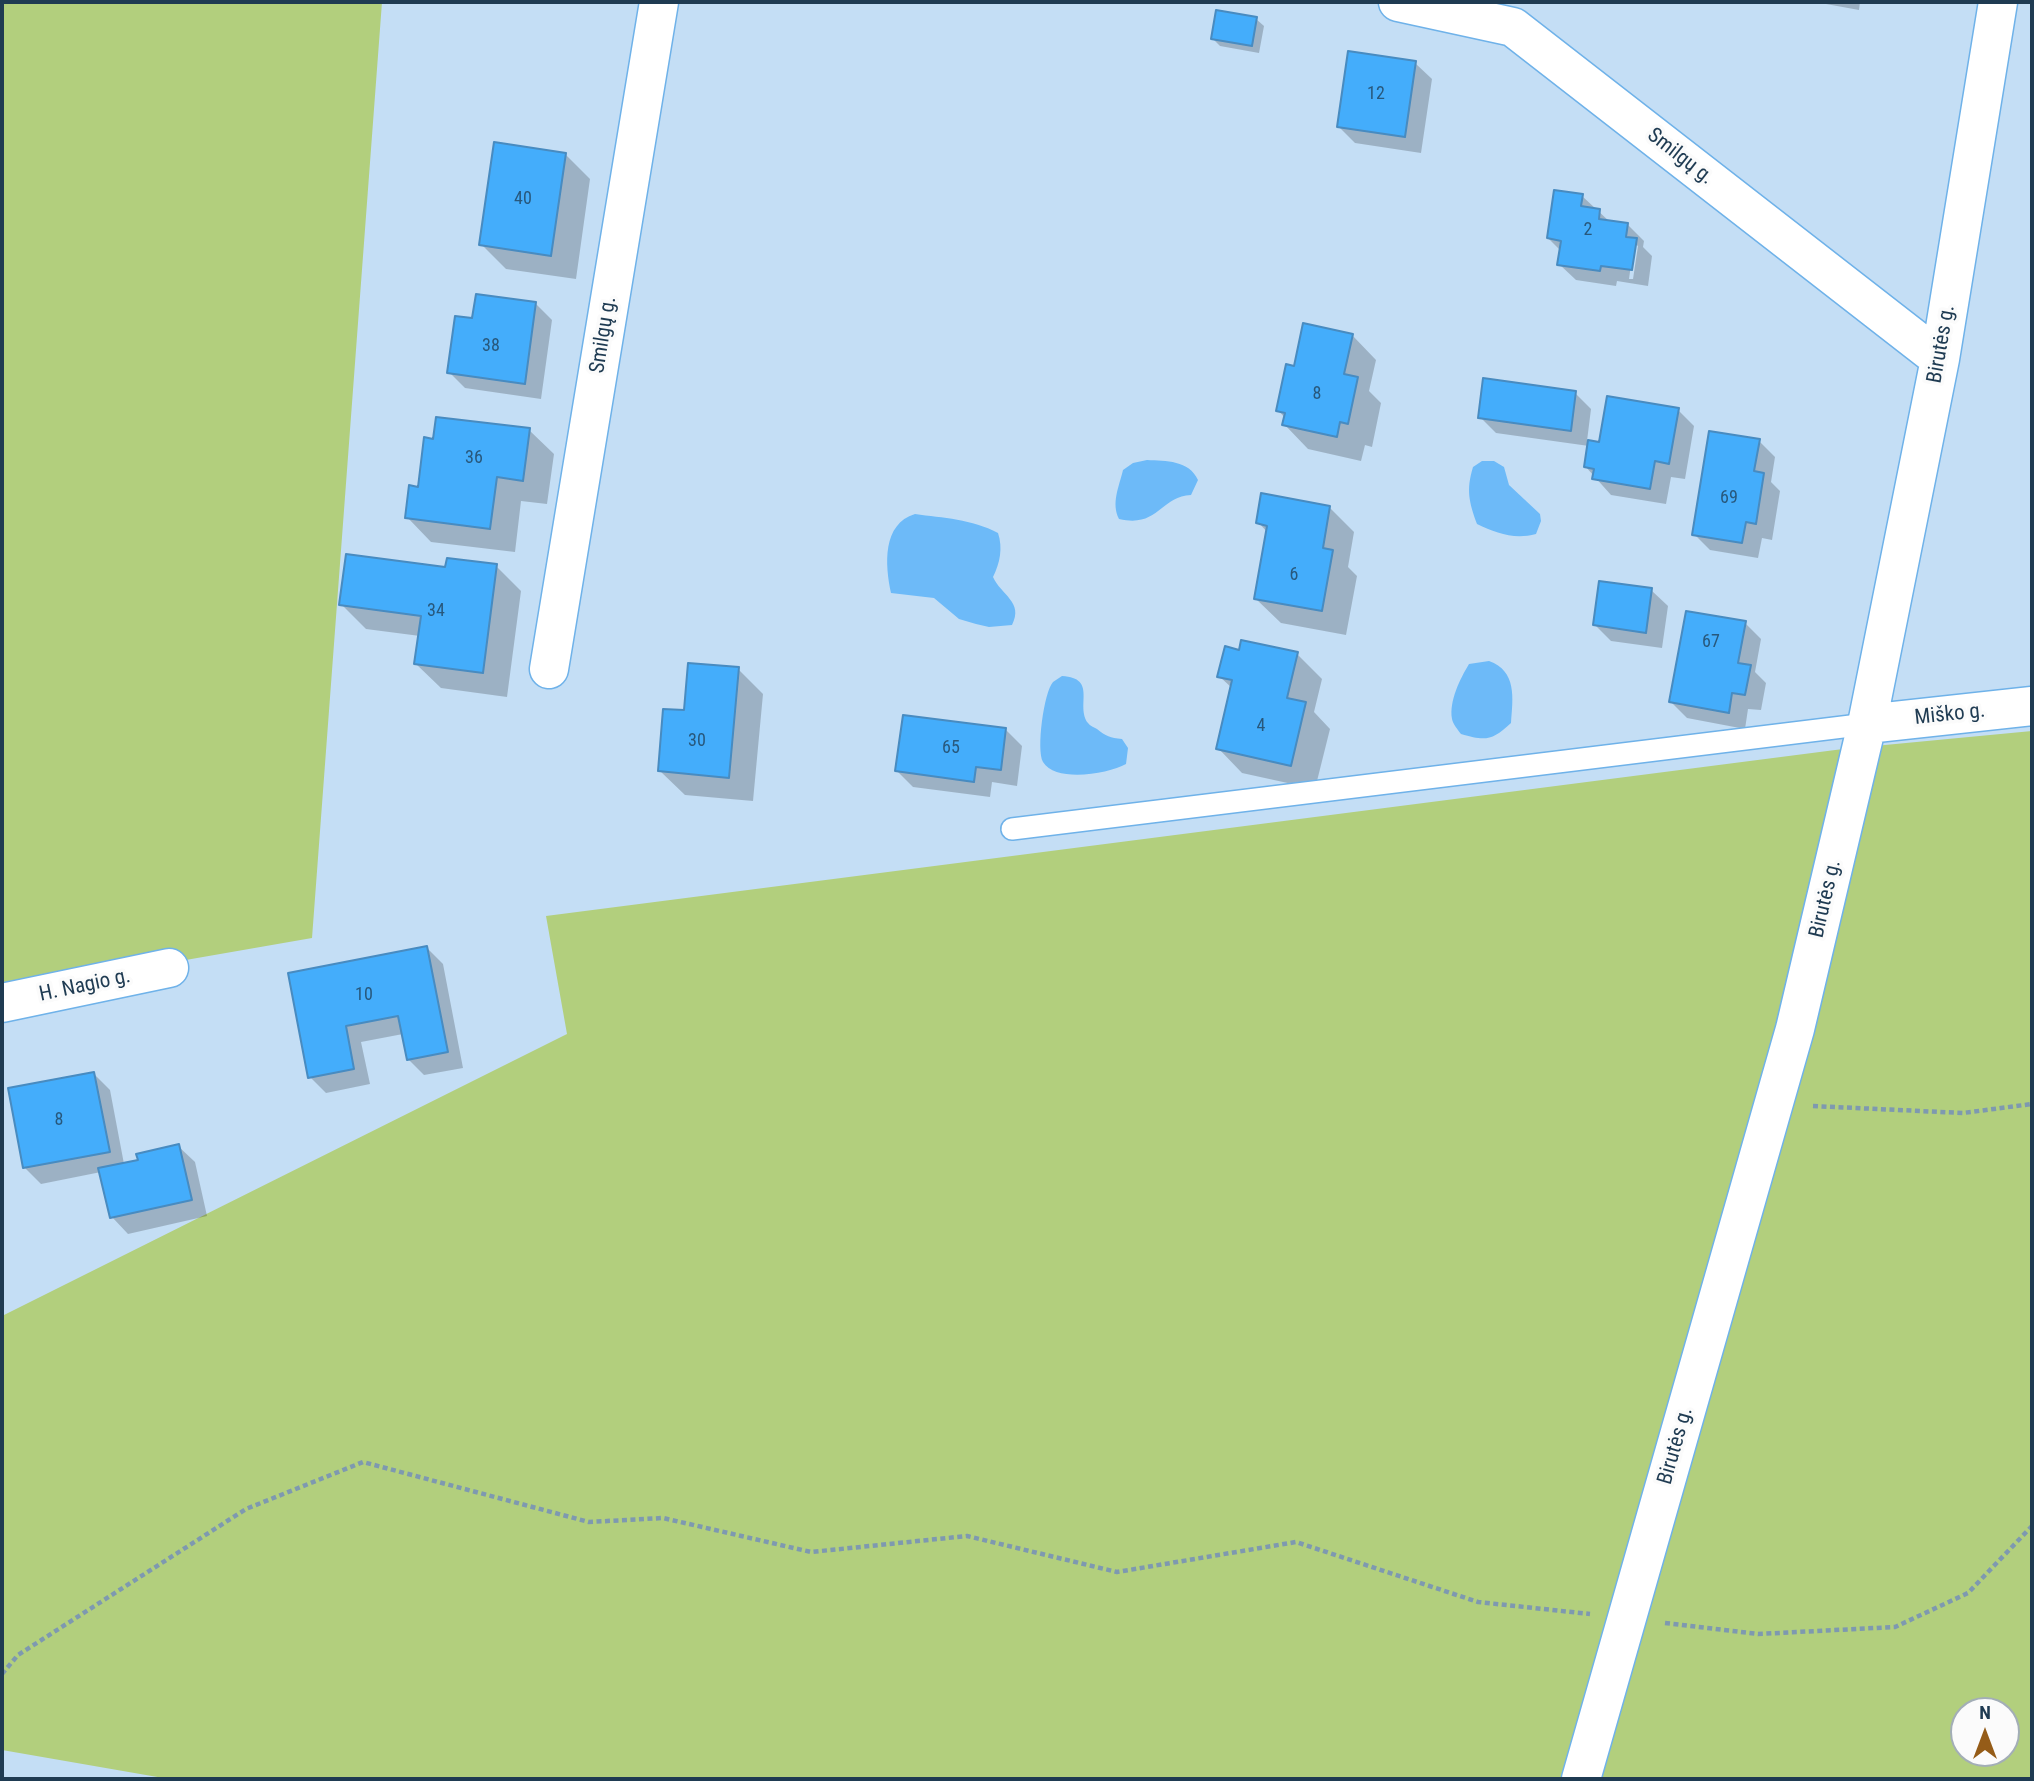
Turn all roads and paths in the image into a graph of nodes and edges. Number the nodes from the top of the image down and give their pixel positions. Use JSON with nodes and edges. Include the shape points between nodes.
{"nodes":[{"id":1,"x":659,"y":2,"type":"edge"},
{"id":2,"x":1398,"y":2,"type":"edge"},
{"id":3,"x":1998,"y":2,"type":"edge"},
{"id":4,"x":1940,"y":359,"type":"junction"},
{"id":5,"x":549,"y":668,"type":"dead end"},
{"id":6,"x":2032,"y":706,"type":"edge"},
{"id":7,"x":1867,"y":724,"type":"junction"},
{"id":8,"x":1012,"y":829,"type":"dead end"},
{"id":9,"x":169,"y":968,"type":"dead end"},
{"id":10,"x":2,"y":1003,"type":"edge"},
{"id":11,"x":1774,"y":1104,"type":"junction"},
{"id":12,"x":2032,"y":1104,"type":"edge"},
{"id":13,"x":2032,"y":1526,"type":"edge"},
{"id":14,"x":1627,"y":1618,"type":"junction"},
{"id":15,"x":2,"y":1674,"type":"edge"},
{"id":16,"x":1581,"y":1779,"type":"edge"}],
"edges":[{"from":1,"to":5,"type":"street","name":"Smilgų g."},
{"from":2,"to":4,"type":"street","name":"Smilgų g.","via":[[1513,27]]},
{"from":3,"to":4,"type":"street","name":"Birutės g."},
{"from":4,"to":7,"type":"street","name":"Birutės g."},
{"from":6,"to":7,"type":"street","name":"Miško g."},
{"from":7,"to":8,"type":"lane"},
{"from":7,"to":11,"type":"street","name":"Birutės g."},
{"from":9,"to":10,"type":"street","name":"H. Nagio g."},
{"from":11,"to":12,"type":"path","via":[[1963,1113]]},
{"from":11,"to":14,"type":"street","name":"Birutės g."},
{"from":13,"to":14,"type":"path","via":[[1968,1593],[1895,1627],[1758,1634]]},
{"from":14,"to":15,"type":"path","via":[[1478,1602],[1296,1542],[1117,1572],[967,1536],[811,1552],[663,1518],[589,1522],[363,1462],[246,1508],[18,1655]]},
{"from":14,"to":16,"type":"street","name":"Birutės g."}]}
